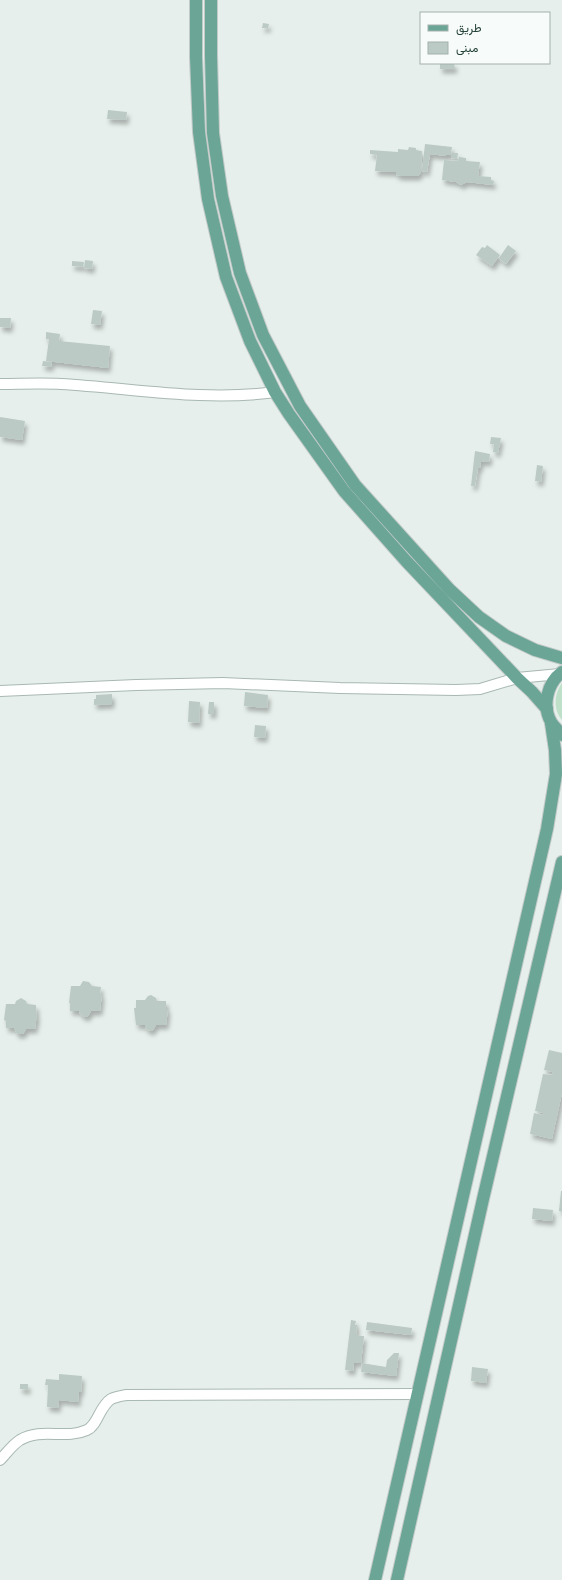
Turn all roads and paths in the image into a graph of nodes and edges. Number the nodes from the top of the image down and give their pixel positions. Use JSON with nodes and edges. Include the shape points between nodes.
{"nodes":[{"id":1,"x":196,"y":0,"type":"edge"},
{"id":2,"x":211,"y":0,"type":"edge"},
{"id":3,"x":0,"y":384,"type":"edge"},
{"id":4,"x":276,"y":392,"type":"junction"},
{"id":5,"x":562,"y":658,"type":"edge"},
{"id":6,"x":561,"y":673,"type":"edge"},
{"id":7,"x":517,"y":678,"type":"junction"},
{"id":8,"x":0,"y":691,"type":"edge"},
{"id":9,"x":547,"y":709,"type":"junction"},
{"id":10,"x":551,"y":723,"type":"junction"},
{"id":11,"x":562,"y":735,"type":"edge"},
{"id":12,"x":562,"y":862,"type":"edge"},
{"id":13,"x":417,"y":1394,"type":"junction"},
{"id":14,"x":0,"y":1460,"type":"edge"},
{"id":15,"x":375,"y":1580,"type":"edge"},
{"id":16,"x":397,"y":1580,"type":"edge"}],
"edges":[{"from":1,"to":4,"type":"main road","via":[[199,132],[208,199],[226,277],[250,341]]},
{"from":2,"to":5,"type":"main road","via":[[213,133],[222,196],[240,272],[263,336],[300,406],[355,485],[449,589],[479,617],[506,636],[535,650]]},
{"from":3,"to":4,"type":"street","via":[[61,384],[219,396]]},
{"from":4,"to":7,"type":"main road","via":[[344,491]]},
{"from":6,"to":7,"type":"street"},
{"from":6,"to":9,"type":"main road","via":[[547,696]]},
{"from":7,"to":8,"type":"street","via":[[480,689],[456,690],[223,683],[136,684]]},
{"from":7,"to":9,"type":"main road"},
{"from":9,"to":10,"type":"main road"},
{"from":10,"to":11,"type":"main road"},
{"from":10,"to":13,"type":"main road","via":[[556,774],[547,829]]},
{"from":12,"to":16,"type":"main road"},
{"from":13,"to":14,"type":"street","via":[[126,1395],[112,1398],[102,1406],[96,1421],[88,1429],[76,1434],[40,1433],[28,1436],[18,1441]]},
{"from":13,"to":15,"type":"main road"}]}
